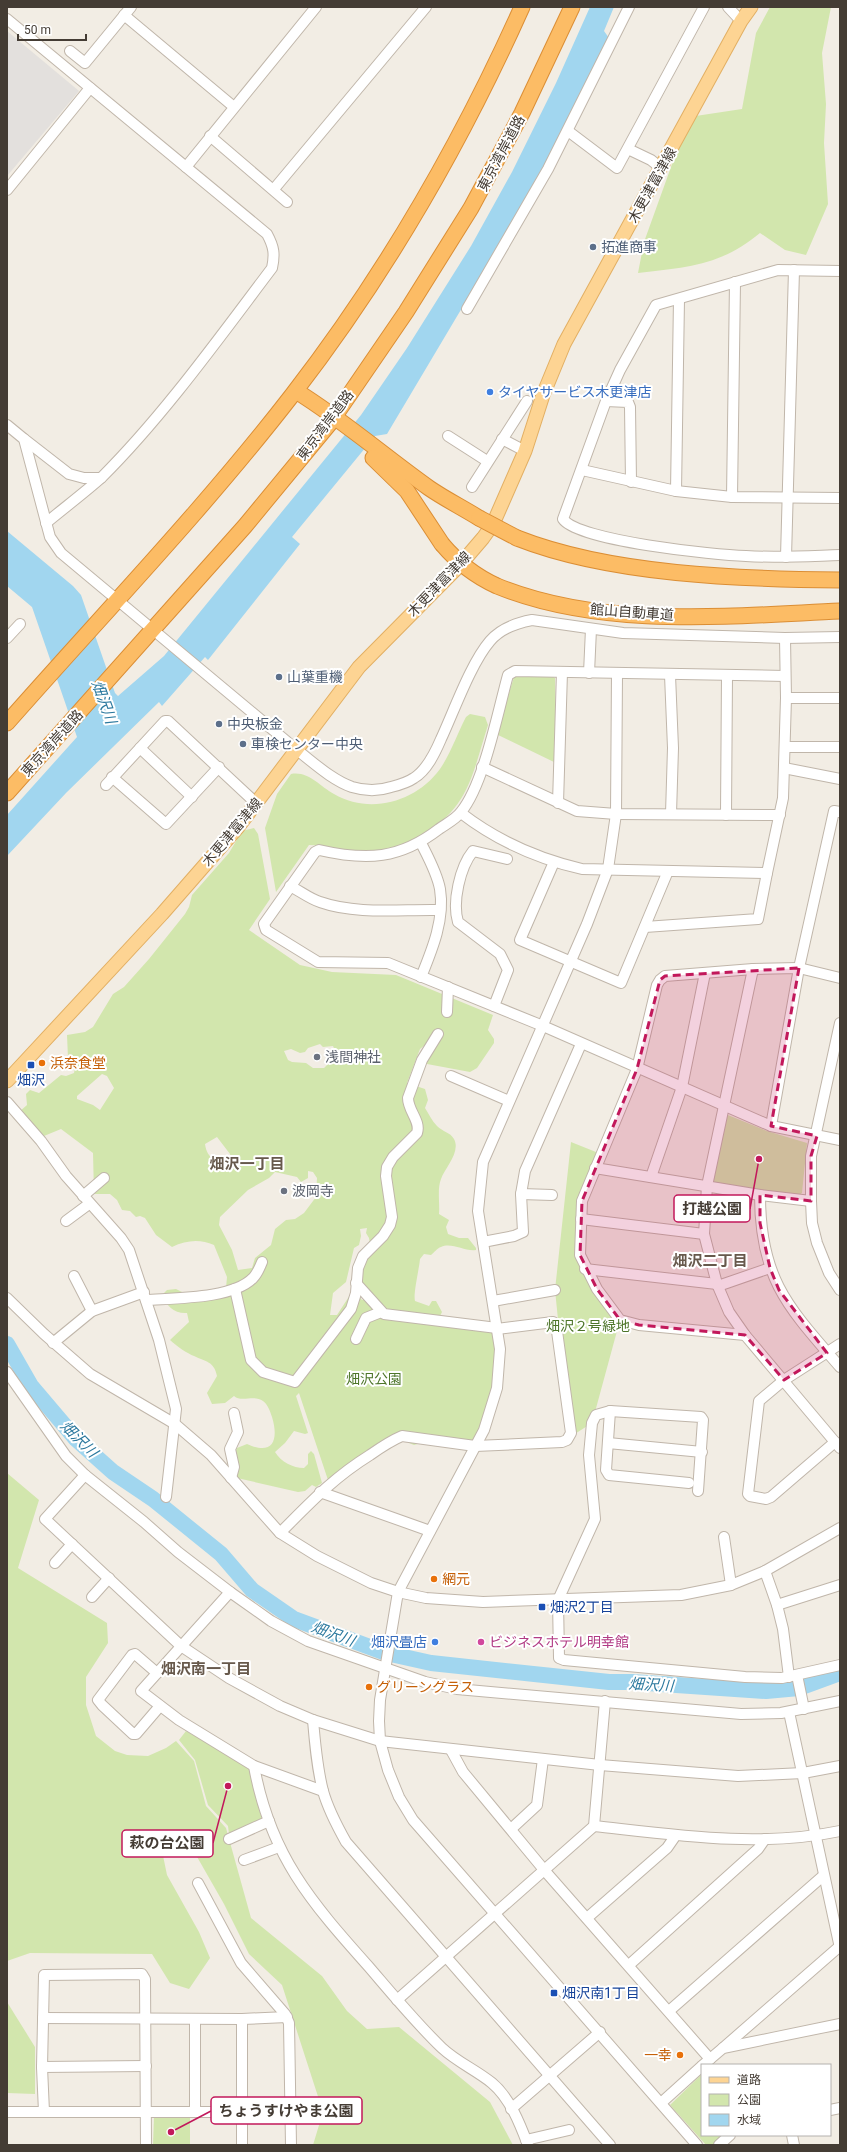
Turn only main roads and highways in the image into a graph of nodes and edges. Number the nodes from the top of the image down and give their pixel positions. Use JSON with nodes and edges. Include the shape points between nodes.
{"nodes":[{"id":1,"x":522,"y":7,"type":"edge"},
{"id":2,"x":572,"y":7,"type":"edge"},
{"id":3,"x":751,"y":7,"type":"edge"},
{"id":4,"x":296,"y":391,"type":"junction"},
{"id":5,"x":332,"y":419,"type":"junction"},
{"id":6,"x":375,"y":454,"type":"junction"},
{"id":7,"x":840,"y":580,"type":"edge"},
{"id":8,"x":840,"y":611,"type":"edge"},
{"id":9,"x":7,"y":723,"type":"edge"},
{"id":10,"x":7,"y":793,"type":"edge"},
{"id":11,"x":7,"y":1082,"type":"edge"}],
"edges":[{"from":1,"to":4,"type":"highway","via":[[468,118],[407,227]]},
{"from":2,"to":5,"type":"highway","name":"東京湾岸道路","via":[[522,113],[467,214],[406,312]]},
{"from":3,"to":11,"type":"main road","name":"木更津富津線","via":[[564,344],[543,395],[525,451],[493,524],[483,538],[359,667],[257,804],[162,914]]},
{"from":4,"to":5,"type":"highway"},
{"from":4,"to":9,"type":"highway","via":[[223,481]]},
{"from":5,"to":6,"type":"highway"},
{"from":5,"to":10,"type":"highway","name":"東京湾岸道路","via":[[254,516]]},
{"from":6,"to":7,"type":"highway","bridge":true,"via":[[517,538],[560,552],[599,561],[659,569]]},
{"from":6,"to":8,"type":"highway","name":"館山自動車道","bridge":true,"via":[[407,491],[442,544],[470,571],[497,586],[549,602],[618,613],[675,616]]}]}
